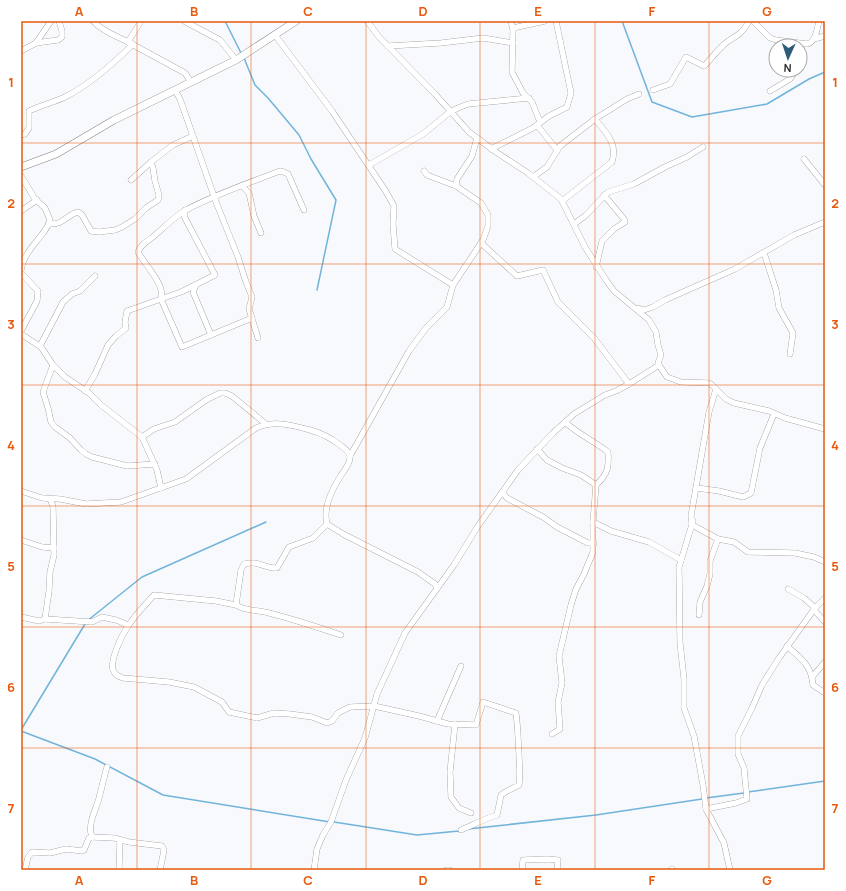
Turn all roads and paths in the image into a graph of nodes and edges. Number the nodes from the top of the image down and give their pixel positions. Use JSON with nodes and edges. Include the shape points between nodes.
{"nodes":[{"id":1,"x":51,"y":21,"type":"edge"},
{"id":2,"x":59,"y":21,"type":"edge"},
{"id":3,"x":94,"y":21,"type":"edge"},
{"id":4,"x":140,"y":21,"type":"edge"},
{"id":5,"x":184,"y":21,"type":"edge"},
{"id":6,"x":296,"y":21,"type":"edge"},
{"id":7,"x":367,"y":21,"type":"edge"},
{"id":8,"x":511,"y":21,"type":"edge"},
{"id":9,"x":545,"y":21,"type":"edge"},
{"id":10,"x":556,"y":21,"type":"edge"},
{"id":11,"x":819,"y":21,"type":"edge"},
{"id":12,"x":749,"y":22,"type":"edge"},
{"id":13,"x":513,"y":28,"type":"junction"},
{"id":14,"x":275,"y":35,"type":"junction"},
{"id":15,"x":825,"y":36,"type":"edge"},
{"id":16,"x":770,"y":38,"type":"edge"},
{"id":17,"x":814,"y":39,"type":"junction"},
{"id":18,"x":36,"y":43,"type":"junction"},
{"id":19,"x":130,"y":43,"type":"junction"},
{"id":20,"x":513,"y":43,"type":"junction"},
{"id":21,"x":808,"y":44,"type":"edge"},
{"id":22,"x":388,"y":46,"type":"junction"},
{"id":23,"x":21,"y":51,"type":"edge"},
{"id":24,"x":238,"y":59,"type":"junction"},
{"id":25,"x":791,"y":78,"type":"edge"},
{"id":26,"x":191,"y":82,"type":"junction"},
{"id":27,"x":175,"y":90,"type":"junction"},
{"id":28,"x":653,"y":90,"type":"dead end"},
{"id":29,"x":770,"y":92,"type":"dead end"},
{"id":30,"x":639,"y":94,"type":"dead end"},
{"id":31,"x":529,"y":98,"type":"junction"},
{"id":32,"x":450,"y":112,"type":"junction"},
{"id":33,"x":595,"y":119,"type":"junction"},
{"id":34,"x":539,"y":123,"type":"junction"},
{"id":35,"x":21,"y":135,"type":"edge"},
{"id":36,"x":193,"y":136,"type":"junction"},
{"id":37,"x":477,"y":138,"type":"junction"},
{"id":38,"x":703,"y":147,"type":"dead end"},
{"id":39,"x":491,"y":149,"type":"junction"},
{"id":40,"x":557,"y":150,"type":"junction"},
{"id":41,"x":804,"y":160,"type":"dead end"},
{"id":42,"x":151,"y":162,"type":"junction"},
{"id":43,"x":369,"y":165,"type":"junction"},
{"id":44,"x":21,"y":168,"type":"edge"},
{"id":45,"x":424,"y":171,"type":"dead end"},
{"id":46,"x":21,"y":176,"type":"edge"},
{"id":47,"x":533,"y":177,"type":"junction"},
{"id":48,"x":131,"y":180,"type":"dead end"},
{"id":49,"x":825,"y":185,"type":"edge"},
{"id":50,"x":242,"y":186,"type":"junction"},
{"id":51,"x":456,"y":186,"type":"junction"},
{"id":52,"x":604,"y":195,"type":"junction"},
{"id":53,"x":214,"y":196,"type":"junction"},
{"id":54,"x":37,"y":200,"type":"junction"},
{"id":55,"x":562,"y":201,"type":"junction"},
{"id":56,"x":185,"y":210,"type":"junction"},
{"id":57,"x":304,"y":210,"type":"dead end"},
{"id":58,"x":21,"y":211,"type":"edge"},
{"id":59,"x":825,"y":222,"type":"edge"},
{"id":60,"x":49,"y":224,"type":"junction"},
{"id":61,"x":574,"y":224,"type":"junction"},
{"id":62,"x":261,"y":233,"type":"dead end"},
{"id":63,"x":481,"y":243,"type":"junction"},
{"id":64,"x":764,"y":253,"type":"junction"},
{"id":65,"x":596,"y":267,"type":"junction"},
{"id":66,"x":21,"y":272,"type":"edge"},
{"id":67,"x":95,"y":276,"type":"dead end"},
{"id":68,"x":196,"y":285,"type":"junction"},
{"id":69,"x":453,"y":285,"type":"junction"},
{"id":70,"x":161,"y":299,"type":"junction"},
{"id":71,"x":634,"y":307,"type":"junction"},
{"id":72,"x":252,"y":318,"type":"junction"},
{"id":73,"x":21,"y":331,"type":"edge"},
{"id":74,"x":21,"y":334,"type":"edge"},
{"id":75,"x":211,"y":335,"type":"junction"},
{"id":76,"x":258,"y":338,"type":"dead end"},
{"id":77,"x":40,"y":346,"type":"junction"},
{"id":78,"x":790,"y":354,"type":"dead end"},
{"id":79,"x":54,"y":365,"type":"junction"},
{"id":80,"x":659,"y":365,"type":"junction"},
{"id":81,"x":629,"y":384,"type":"junction"},
{"id":82,"x":716,"y":389,"type":"junction"},
{"id":83,"x":85,"y":391,"type":"junction"},
{"id":84,"x":774,"y":414,"type":"junction"},
{"id":85,"x":565,"y":422,"type":"junction"},
{"id":86,"x":266,"y":424,"type":"junction"},
{"id":87,"x":825,"y":429,"type":"edge"},
{"id":88,"x":142,"y":437,"type":"junction"},
{"id":89,"x":537,"y":449,"type":"junction"},
{"id":90,"x":350,"y":456,"type":"junction"},
{"id":91,"x":155,"y":464,"type":"junction"},
{"id":92,"x":596,"y":485,"type":"junction"},
{"id":93,"x":161,"y":488,"type":"junction"},
{"id":94,"x":696,"y":488,"type":"junction"},
{"id":95,"x":21,"y":491,"type":"edge"},
{"id":96,"x":502,"y":492,"type":"junction"},
{"id":97,"x":50,"y":499,"type":"junction"},
{"id":98,"x":693,"y":521,"type":"junction"},
{"id":99,"x":593,"y":522,"type":"junction"},
{"id":100,"x":327,"y":524,"type":"junction"},
{"id":101,"x":21,"y":540,"type":"edge"},
{"id":102,"x":718,"y":540,"type":"junction"},
{"id":103,"x":594,"y":544,"type":"junction"},
{"id":104,"x":54,"y":548,"type":"junction"},
{"id":105,"x":681,"y":560,"type":"junction"},
{"id":106,"x":825,"y":562,"type":"edge"},
{"id":107,"x":436,"y":587,"type":"junction"},
{"id":108,"x":788,"y":589,"type":"dead end"},
{"id":109,"x":825,"y":598,"type":"edge"},
{"id":110,"x":236,"y":605,"type":"junction"},
{"id":111,"x":815,"y":609,"type":"junction"},
{"id":112,"x":699,"y":615,"type":"dead end"},
{"id":113,"x":21,"y":617,"type":"edge"},
{"id":114,"x":45,"y":618,"type":"junction"},
{"id":115,"x":825,"y":622,"type":"edge"},
{"id":116,"x":128,"y":625,"type":"junction"},
{"id":117,"x":340,"y":635,"type":"dead end"},
{"id":118,"x":787,"y":646,"type":"junction"},
{"id":119,"x":825,"y":662,"type":"edge"},
{"id":120,"x":461,"y":666,"type":"dead end"},
{"id":121,"x":812,"y":677,"type":"junction"},
{"id":122,"x":825,"y":693,"type":"edge"},
{"id":123,"x":374,"y":706,"type":"junction"},
{"id":124,"x":436,"y":721,"type":"junction"},
{"id":125,"x":454,"y":724,"type":"junction"},
{"id":126,"x":552,"y":734,"type":"dead end"},
{"id":127,"x":106,"y":767,"type":"dead end"},
{"id":128,"x":706,"y":809,"type":"junction"},
{"id":129,"x":470,"y":813,"type":"dead end"},
{"id":130,"x":461,"y":830,"type":"dead end"},
{"id":131,"x":92,"y":837,"type":"junction"},
{"id":132,"x":120,"y":840,"type":"junction"},
{"id":133,"x":25,"y":870,"type":"edge"},
{"id":134,"x":119,"y":870,"type":"edge"},
{"id":135,"x":160,"y":870,"type":"edge"},
{"id":136,"x":314,"y":870,"type":"edge"},
{"id":137,"x":446,"y":870,"type":"edge"},
{"id":138,"x":450,"y":870,"type":"edge"},
{"id":139,"x":522,"y":870,"type":"edge"},
{"id":140,"x":557,"y":870,"type":"edge"},
{"id":141,"x":730,"y":870,"type":"edge"}],
"edges":[{"from":1,"to":18,"type":"street"},
{"from":2,"to":18,"type":"street","via":[[62,37],[58,40]]},
{"from":3,"to":19,"type":"street","via":[[97,26]]},
{"from":4,"to":19,"type":"street"},
{"from":5,"to":24,"type":"street","via":[[220,40]]},
{"from":6,"to":14,"type":"street"},
{"from":7,"to":22,"type":"street"},
{"from":8,"to":13,"type":"street"},
{"from":9,"to":13,"type":"street"},
{"from":10,"to":34,"type":"street","via":[[571,93],[567,106]]},
{"from":11,"to":17,"type":"street"},
{"from":12,"to":16,"type":"street"},
{"from":12,"to":28,"type":"street","via":[[736,38],[726,43],[704,66],[686,57],[670,84]]},
{"from":13,"to":20,"type":"street"},
{"from":14,"to":24,"type":"street"},
{"from":14,"to":43,"type":"street"},
{"from":15,"to":17,"type":"street"},
{"from":17,"to":21,"type":"street"},
{"from":18,"to":23,"type":"street"},
{"from":19,"to":26,"type":"street","via":[[185,73]]},
{"from":19,"to":35,"type":"street","via":[[112,64],[81,88],[29,111],[28,128],[25,134]]},
{"from":20,"to":22,"type":"street","via":[[483,38]]},
{"from":20,"to":31,"type":"street","via":[[512,72],[523,93]]},
{"from":22,"to":32,"type":"street"},
{"from":24,"to":26,"type":"street"},
{"from":25,"to":29,"type":"street"},
{"from":26,"to":27,"type":"street"},
{"from":27,"to":36,"type":"street"},
{"from":27,"to":44,"type":"street","via":[[114,120],[56,154]]},
{"from":30,"to":33,"type":"street"},
{"from":31,"to":32,"type":"street","via":[[468,104]]},
{"from":31,"to":34,"type":"street"},
{"from":32,"to":37,"type":"street"},
{"from":32,"to":43,"type":"street","via":[[423,134]]},
{"from":33,"to":40,"type":"street"},
{"from":33,"to":55,"type":"street","via":[[612,143],[612,162]]},
{"from":34,"to":39,"type":"street"},
{"from":34,"to":40,"type":"street"},
{"from":36,"to":42,"type":"street","via":[[173,145]]},
{"from":36,"to":53,"type":"street"},
{"from":37,"to":39,"type":"street"},
{"from":37,"to":51,"type":"street","via":[[472,156],[457,179]]},
{"from":38,"to":52,"type":"street","via":[[634,184]]},
{"from":39,"to":47,"type":"street"},
{"from":40,"to":47,"type":"street","via":[[546,167]]},
{"from":41,"to":49,"type":"street"},
{"from":42,"to":48,"type":"street"},
{"from":42,"to":60,"type":"street","via":[[160,195],[158,200],[136,219],[119,228],[99,232],[91,231],[78,212],[67,220]]},
{"from":43,"to":69,"type":"street","via":[[394,206],[395,250]]},
{"from":45,"to":51,"type":"street","via":[[427,175]]},
{"from":46,"to":54,"type":"street"},
{"from":47,"to":55,"type":"street"},
{"from":50,"to":53,"type":"street"},
{"from":50,"to":57,"type":"street","via":[[280,171],[284,172],[288,174]]},
{"from":50,"to":62,"type":"street","via":[[248,193]]},
{"from":51,"to":63,"type":"street","via":[[481,203],[488,215],[488,226]]},
{"from":52,"to":61,"type":"street"},
{"from":52,"to":65,"type":"street","via":[[625,222],[602,241]]},
{"from":53,"to":56,"type":"street"},
{"from":53,"to":72,"type":"street","via":[[252,297],[249,309]]},
{"from":54,"to":58,"type":"street"},
{"from":54,"to":60,"type":"street","via":[[45,208]]},
{"from":55,"to":61,"type":"street"},
{"from":56,"to":68,"type":"street","via":[[185,218],[215,275]]},
{"from":56,"to":70,"type":"street","via":[[138,250],[162,291]]},
{"from":59,"to":64,"type":"street","via":[[794,235]]},
{"from":60,"to":66,"type":"street","via":[[30,250]]},
{"from":61,"to":65,"type":"street"},
{"from":63,"to":69,"type":"street"},
{"from":63,"to":81,"type":"street","via":[[517,276],[543,270],[558,302],[594,338]]},
{"from":64,"to":71,"type":"street","via":[[653,307],[644,310]]},
{"from":64,"to":78,"type":"street","via":[[779,308],[793,333]]},
{"from":65,"to":71,"type":"street","via":[[614,291]]},
{"from":66,"to":73,"type":"street","via":[[38,291],[37,300]]},
{"from":67,"to":77,"type":"street","via":[[80,291],[63,302]]},
{"from":68,"to":70,"type":"street"},
{"from":68,"to":75,"type":"street","via":[[193,292]]},
{"from":69,"to":90,"type":"street","via":[[447,307],[426,328],[409,351]]},
{"from":70,"to":75,"type":"street","via":[[182,347]]},
{"from":70,"to":83,"type":"street","via":[[127,311],[126,328],[108,345]]},
{"from":71,"to":80,"type":"street","via":[[649,320],[656,332],[662,355]]},
{"from":72,"to":75,"type":"street"},
{"from":72,"to":76,"type":"street"},
{"from":74,"to":77,"type":"street"},
{"from":77,"to":79,"type":"street"},
{"from":79,"to":83,"type":"street","via":[[65,377]]},
{"from":79,"to":91,"type":"street","via":[[43,392],[49,418],[55,427],[70,438],[80,450],[92,457],[127,466]]},
{"from":80,"to":81,"type":"street"},
{"from":80,"to":82,"type":"street","via":[[667,377],[681,382],[709,383]]},
{"from":81,"to":85,"type":"street","via":[[605,395]]},
{"from":82,"to":84,"type":"street","via":[[734,403]]},
{"from":82,"to":94,"type":"street","via":[[709,412]]},
{"from":83,"to":88,"type":"street"},
{"from":84,"to":87,"type":"street"},
{"from":84,"to":94,"type":"street","via":[[760,448],[751,493],[743,497]]},
{"from":85,"to":89,"type":"street"},
{"from":85,"to":92,"type":"street","via":[[608,452],[609,464],[605,477]]},
{"from":86,"to":88,"type":"street","via":[[232,396],[220,393],[175,422],[154,429]]},
{"from":86,"to":90,"type":"street","via":[[281,423],[321,433],[336,441]]},
{"from":86,"to":93,"type":"street","via":[[256,428],[186,479]]},
{"from":88,"to":91,"type":"street"},
{"from":89,"to":92,"type":"street","via":[[547,460],[581,475]]},
{"from":89,"to":96,"type":"street"},
{"from":90,"to":100,"type":"street","via":[[348,465],[330,497]]},
{"from":91,"to":93,"type":"street"},
{"from":92,"to":99,"type":"street"},
{"from":93,"to":97,"type":"street","via":[[121,502],[86,504]]},
{"from":94,"to":98,"type":"street","via":[[691,516]]},
{"from":95,"to":97,"type":"street"},
{"from":96,"to":103,"type":"street","via":[[507,498],[550,521],[557,528]]},
{"from":96,"to":107,"type":"street","via":[[454,565]]},
{"from":97,"to":104,"type":"street"},
{"from":98,"to":102,"type":"street","via":[[694,526]]},
{"from":98,"to":105,"type":"street"},
{"from":99,"to":103,"type":"street"},
{"from":99,"to":105,"type":"street","via":[[611,531],[649,542]]},
{"from":100,"to":107,"type":"street","via":[[418,572]]},
{"from":100,"to":110,"type":"street","via":[[314,538],[289,547],[277,568],[251,562],[244,564]]},
{"from":101,"to":104,"type":"street"},
{"from":102,"to":106,"type":"street","via":[[734,542],[748,552],[795,553]]},
{"from":102,"to":112,"type":"street","via":[[710,561],[710,574],[700,602]]},
{"from":103,"to":126,"type":"street","via":[[566,622],[559,656],[562,683],[558,702],[560,729]]},
{"from":104,"to":114,"type":"street"},
{"from":105,"to":128,"type":"street","via":[[678,584],[684,708],[694,736]]},
{"from":107,"to":123,"type":"street","via":[[406,633],[377,694]]},
{"from":108,"to":111,"type":"street","via":[[804,598]]},
{"from":109,"to":111,"type":"street"},
{"from":110,"to":116,"type":"street","via":[[154,595]]},
{"from":110,"to":117,"type":"street","via":[[289,618]]},
{"from":111,"to":115,"type":"street"},
{"from":111,"to":118,"type":"street"},
{"from":113,"to":114,"type":"street","via":[[39,621]]},
{"from":114,"to":116,"type":"street","via":[[92,622],[102,617]]},
{"from":116,"to":123,"type":"street","via":[[120,641],[113,669],[116,675],[122,678],[194,687],[222,702],[230,712],[257,718],[274,713],[290,714],[312,717],[327,723],[332,722],[338,713],[350,707]]},
{"from":118,"to":121,"type":"street","via":[[808,666]]},
{"from":118,"to":128,"type":"street","via":[[762,685],[738,736],[738,754],[744,768],[747,799]]},
{"from":119,"to":121,"type":"street"},
{"from":120,"to":124,"type":"street"},
{"from":121,"to":122,"type":"street","via":[[813,685]]},
{"from":123,"to":124,"type":"street"},
{"from":123,"to":136,"type":"street","via":[[365,738],[317,849]]},
{"from":124,"to":125,"type":"street"},
{"from":125,"to":129,"type":"street","via":[[450,772],[451,797],[459,808]]},
{"from":125,"to":130,"type":"street","via":[[476,724],[482,702],[516,713],[519,733],[519,785],[501,795],[497,815]]},
{"from":127,"to":131,"type":"street","via":[[91,825]]},
{"from":128,"to":141,"type":"street","via":[[724,843]]},
{"from":131,"to":132,"type":"street"},
{"from":131,"to":133,"type":"street","via":[[82,851],[66,848],[50,853],[32,852]]},
{"from":132,"to":134,"type":"street"},
{"from":132,"to":135,"type":"street","via":[[163,848]]},
{"from":137,"to":138,"type":"street"},
{"from":139,"to":140,"type":"street","via":[[523,860],[547,859],[558,860]]}]}
